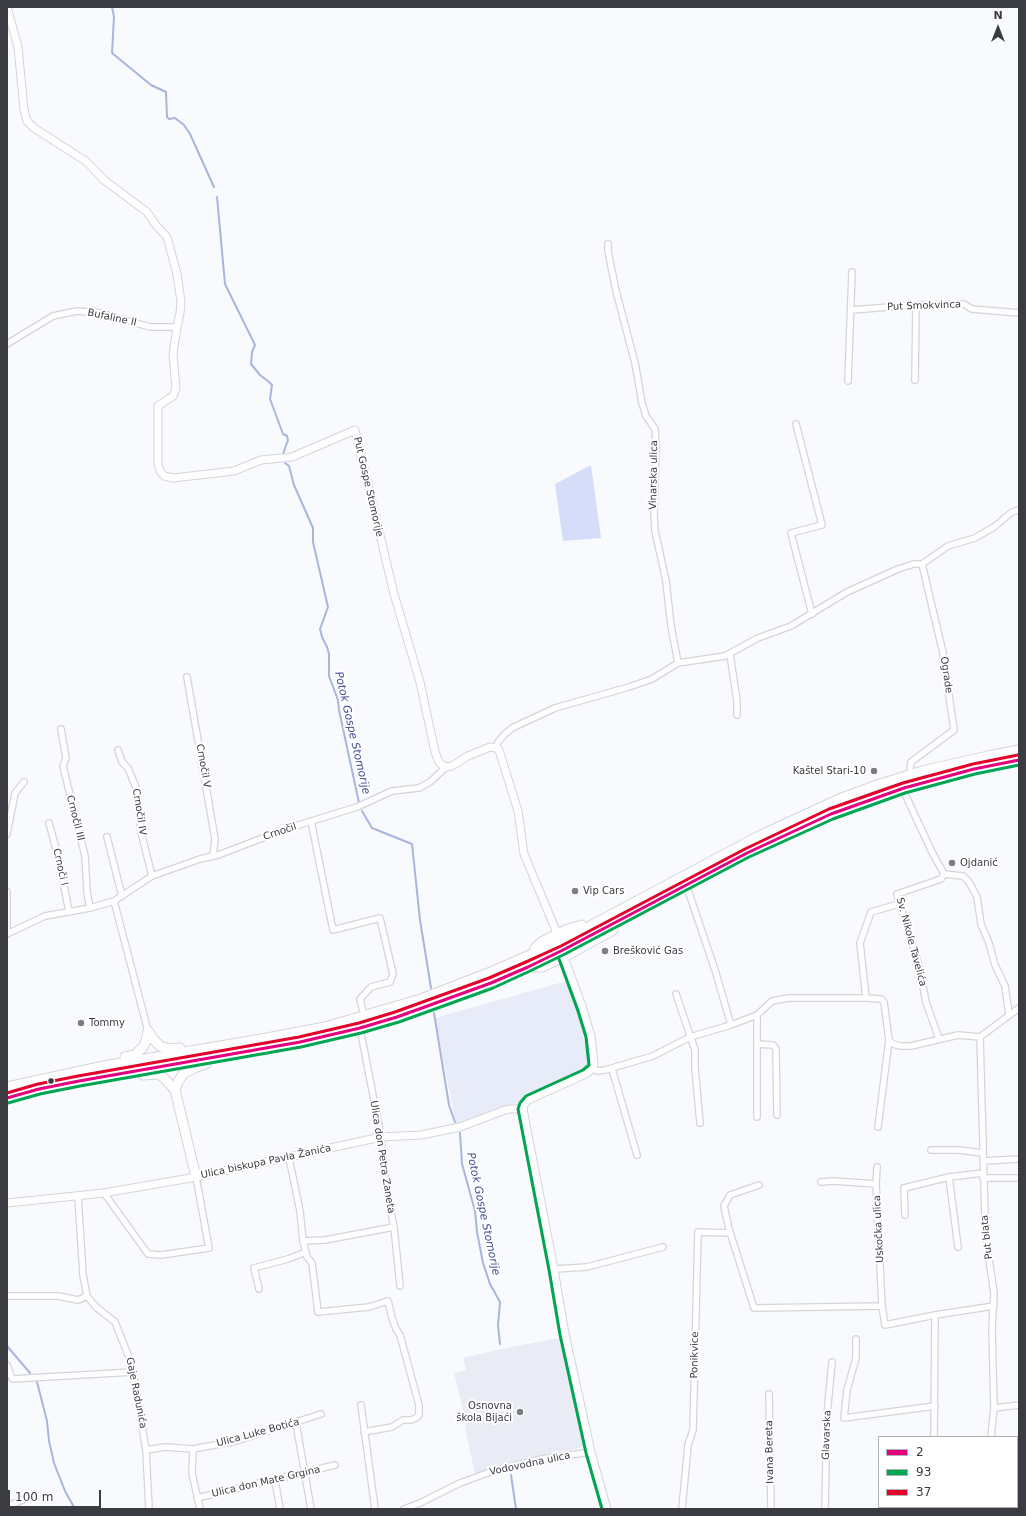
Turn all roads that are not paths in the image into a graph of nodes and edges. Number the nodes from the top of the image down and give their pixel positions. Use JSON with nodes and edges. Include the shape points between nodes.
{"nodes":[{"id":1,"x":7,"y":7,"type":"edge"},
{"id":2,"x":608,"y":244,"type":"dead end"},
{"id":3,"x":852,"y":272,"type":"dead end"},
{"id":4,"x":916,"y":305,"type":"junction"},
{"id":5,"x":851,"y":310,"type":"junction"},
{"id":6,"x":1019,"y":313,"type":"edge"},
{"id":7,"x":177,"y":327,"type":"junction"},
{"id":8,"x":7,"y":344,"type":"edge"},
{"id":9,"x":915,"y":380,"type":"dead end"},
{"id":10,"x":848,"y":381,"type":"dead end"},
{"id":11,"x":796,"y":424,"type":"dead end"},
{"id":12,"x":1019,"y":510,"type":"edge"},
{"id":13,"x":922,"y":564,"type":"junction"},
{"id":14,"x":812,"y":614,"type":"junction"},
{"id":15,"x":730,"y":654,"type":"junction"},
{"id":16,"x":678,"y":663,"type":"junction"},
{"id":17,"x":187,"y":677,"type":"dead end"},
{"id":18,"x":737,"y":714,"type":"dead end"},
{"id":19,"x":61,"y":729,"type":"dead end"},
{"id":20,"x":496,"y":748,"type":"junction"},
{"id":21,"x":118,"y":750,"type":"dead end"},
{"id":22,"x":1019,"y":750,"type":"edge"},
{"id":23,"x":1019,"y":760,"type":"edge"},
{"id":24,"x":446,"y":767,"type":"junction"},
{"id":25,"x":910,"y":768,"type":"dead end"},
{"id":26,"x":24,"y":782,"type":"dead end"},
{"id":27,"x":905,"y":794,"type":"dead end"},
{"id":28,"x":49,"y":822,"type":"dead end"},
{"id":29,"x":311,"y":822,"type":"junction"},
{"id":30,"x":7,"y":834,"type":"edge"},
{"id":31,"x":108,"y":837,"type":"dead end"},
{"id":32,"x":213,"y":856,"type":"junction"},
{"id":33,"x":944,"y":874,"type":"junction"},
{"id":34,"x":152,"y":876,"type":"junction"},
{"id":35,"x":686,"y":884,"type":"junction"},
{"id":36,"x":7,"y":892,"type":"edge"},
{"id":37,"x":122,"y":896,"type":"junction"},
{"id":38,"x":114,"y":901,"type":"junction"},
{"id":39,"x":899,"y":904,"type":"junction"},
{"id":40,"x":90,"y":908,"type":"junction"},
{"id":41,"x":69,"y":912,"type":"junction"},
{"id":42,"x":629,"y":915,"type":"junction"},
{"id":43,"x":590,"y":926,"type":"junction"},
{"id":44,"x":7,"y":934,"type":"edge"},
{"id":45,"x":557,"y":934,"type":"junction"},
{"id":46,"x":534,"y":953,"type":"junction"},
{"id":47,"x":564,"y":957,"type":"junction"},
{"id":48,"x":528,"y":967,"type":"junction"},
{"id":49,"x":676,"y":994,"type":"dead end"},
{"id":50,"x":866,"y":998,"type":"junction"},
{"id":51,"x":1019,"y":1008,"type":"edge"},
{"id":52,"x":757,"y":1015,"type":"junction"},
{"id":53,"x":1010,"y":1015,"type":"junction"},
{"id":54,"x":364,"y":1016,"type":"junction"},
{"id":55,"x":731,"y":1025,"type":"junction"},
{"id":56,"x":360,"y":1028,"type":"junction"},
{"id":57,"x":148,"y":1031,"type":"junction"},
{"id":58,"x":690,"y":1037,"type":"junction"},
{"id":59,"x":980,"y":1037,"type":"junction"},
{"id":60,"x":939,"y":1039,"type":"junction"},
{"id":61,"x":889,"y":1040,"type":"junction"},
{"id":62,"x":757,"y":1044,"type":"junction"},
{"id":63,"x":199,"y":1050,"type":"junction"},
{"id":64,"x":213,"y":1058,"type":"junction"},
{"id":65,"x":104,"y":1066,"type":"junction"},
{"id":66,"x":593,"y":1068,"type":"junction"},
{"id":67,"x":612,"y":1069,"type":"junction"},
{"id":68,"x":116,"y":1074,"type":"junction"},
{"id":69,"x":7,"y":1087,"type":"edge"},
{"id":70,"x":175,"y":1090,"type":"junction"},
{"id":71,"x":7,"y":1098,"type":"edge"},
{"id":72,"x":523,"y":1109,"type":"junction"},
{"id":73,"x":777,"y":1115,"type":"dead end"},
{"id":74,"x":757,"y":1117,"type":"dead end"},
{"id":75,"x":700,"y":1123,"type":"dead end"},
{"id":76,"x":878,"y":1127,"type":"dead end"},
{"id":77,"x":381,"y":1137,"type":"junction"},
{"id":78,"x":931,"y":1150,"type":"dead end"},
{"id":79,"x":982,"y":1153,"type":"junction"},
{"id":80,"x":637,"y":1155,"type":"dead end"},
{"id":81,"x":289,"y":1158,"type":"junction"},
{"id":82,"x":1019,"y":1159,"type":"edge"},
{"id":83,"x":983,"y":1161,"type":"junction"},
{"id":84,"x":877,"y":1167,"type":"dead end"},
{"id":85,"x":983,"y":1175,"type":"junction"},
{"id":86,"x":196,"y":1177,"type":"junction"},
{"id":87,"x":950,"y":1177,"type":"junction"},
{"id":88,"x":1019,"y":1178,"type":"edge"},
{"id":89,"x":820,"y":1182,"type":"dead end"},
{"id":90,"x":876,"y":1184,"type":"junction"},
{"id":91,"x":759,"y":1185,"type":"dead end"},
{"id":92,"x":104,"y":1193,"type":"junction"},
{"id":93,"x":78,"y":1196,"type":"junction"},
{"id":94,"x":7,"y":1203,"type":"edge"},
{"id":95,"x":905,"y":1215,"type":"dead end"},
{"id":96,"x":394,"y":1227,"type":"junction"},
{"id":97,"x":730,"y":1233,"type":"junction"},
{"id":98,"x":303,"y":1241,"type":"junction"},
{"id":99,"x":958,"y":1247,"type":"dead end"},
{"id":100,"x":663,"y":1248,"type":"dead end"},
{"id":101,"x":306,"y":1252,"type":"junction"},
{"id":102,"x":554,"y":1269,"type":"junction"},
{"id":103,"x":400,"y":1286,"type":"dead end"},
{"id":104,"x":260,"y":1289,"type":"dead end"},
{"id":105,"x":7,"y":1296,"type":"edge"},
{"id":106,"x":87,"y":1296,"type":"junction"},
{"id":107,"x":882,"y":1306,"type":"junction"},
{"id":108,"x":994,"y":1306,"type":"junction"},
{"id":109,"x":935,"y":1315,"type":"junction"},
{"id":110,"x":856,"y":1339,"type":"dead end"},
{"id":111,"x":832,"y":1362,"type":"dead end"},
{"id":112,"x":7,"y":1365,"type":"edge"},
{"id":113,"x":133,"y":1372,"type":"junction"},
{"id":114,"x":769,"y":1394,"type":"dead end"},
{"id":115,"x":361,"y":1405,"type":"dead end"},
{"id":116,"x":1019,"y":1405,"type":"edge"},
{"id":117,"x":935,"y":1406,"type":"junction"},
{"id":118,"x":994,"y":1408,"type":"junction"},
{"id":119,"x":321,"y":1414,"type":"dead end"},
{"id":120,"x":296,"y":1423,"type":"junction"},
{"id":121,"x":364,"y":1432,"type":"junction"},
{"id":122,"x":934,"y":1436,"type":"edge"},
{"id":123,"x":991,"y":1436,"type":"edge"},
{"id":124,"x":193,"y":1449,"type":"junction"},
{"id":125,"x":146,"y":1450,"type":"junction"},
{"id":126,"x":591,"y":1452,"type":"junction"},
{"id":127,"x":335,"y":1465,"type":"dead end"},
{"id":128,"x":305,"y":1473,"type":"junction"},
{"id":129,"x":275,"y":1480,"type":"junction"},
{"id":130,"x":31,"y":1496,"type":"dead end"},
{"id":131,"x":197,"y":1498,"type":"junction"},
{"id":132,"x":12,"y":1509,"type":"edge"},
{"id":133,"x":149,"y":1509,"type":"edge"},
{"id":134,"x":200,"y":1509,"type":"edge"},
{"id":135,"x":280,"y":1509,"type":"edge"},
{"id":136,"x":310,"y":1509,"type":"edge"},
{"id":137,"x":375,"y":1509,"type":"edge"},
{"id":138,"x":404,"y":1509,"type":"edge"},
{"id":139,"x":607,"y":1509,"type":"edge"},
{"id":140,"x":682,"y":1509,"type":"edge"},
{"id":141,"x":772,"y":1509,"type":"edge"},
{"id":142,"x":825,"y":1509,"type":"edge"}],
"edges":[{"from":1,"to":7,"type":"street","name":"Put Gospe Stomorije","via":[[18,47],[24,110],[28,122],[87,162],[104,180],[147,212],[167,237],[181,302]]},
{"from":2,"to":16,"type":"street","name":"Vinarska ulica","via":[[642,403],[646,416],[655,429],[655,531],[666,581]]},
{"from":3,"to":5,"type":"street"},
{"from":4,"to":5,"type":"street","name":"Put Smokvinca"},
{"from":4,"to":6,"type":"street","name":"Put Smokvinca","via":[[964,304],[972,309]]},
{"from":4,"to":9,"type":"street"},
{"from":5,"to":10,"type":"street"},
{"from":7,"to":8,"type":"street","name":"Bufaline II","via":[[150,327],[100,313],[77,311],[53,316]]},
{"from":7,"to":24,"type":"street","name":"Put Gospe Stomorije","via":[[173,354],[176,389],[173,396],[158,406],[158,464],[164,476],[173,478],[234,471],[261,460],[292,457],[355,430],[394,594],[420,682],[435,752],[439,762]]},
{"from":11,"to":14,"type":"street","via":[[822,525],[792,533]]},
{"from":12,"to":13,"type":"street","via":[[1012,512],[975,538],[948,546]]},
{"from":13,"to":14,"type":"street","via":[[898,569],[847,592]]},
{"from":13,"to":25,"type":"street","name":"Ograde","via":[[943,653],[954,730],[911,762]]},
{"from":14,"to":15,"type":"street","via":[[792,626],[758,638]]},
{"from":15,"to":16,"type":"street"},
{"from":15,"to":18,"type":"street"},
{"from":16,"to":20,"type":"street","via":[[652,679],[555,708],[512,728],[498,742]]},
{"from":17,"to":32,"type":"street","name":"Crnočil V","via":[[215,839]]},
{"from":19,"to":40,"type":"street","name":"Crnočil III","via":[[66,758],[63,766],[85,856]]},
{"from":20,"to":24,"type":"street","via":[[490,747]]},
{"from":20,"to":45,"type":"street","via":[[502,755],[518,811],[524,854]]},
{"from":21,"to":34,"type":"street","name":"Crnočil IV","via":[[137,790],[141,832]]},
{"from":22,"to":43,"type":"main road","via":[[922,770],[839,799],[757,837]]},
{"from":23,"to":35,"type":"main road","via":[[974,769],[876,797],[789,833]]},
{"from":24,"to":29,"type":"street","name":"Crnočil","via":[[430,782],[419,788],[392,791],[357,807]]},
{"from":26,"to":30,"type":"street","via":[[15,793]]},
{"from":27,"to":33,"type":"street"},
{"from":28,"to":41,"type":"street","name":"Crnoči l"},
{"from":29,"to":32,"type":"street","name":"Crnočil"},
{"from":29,"to":54,"type":"street","via":[[333,930],[380,918],[393,974],[390,982],[371,987],[360,1000]]},
{"from":31,"to":37,"type":"street"},
{"from":32,"to":34,"type":"street","name":"Crnočil"},
{"from":33,"to":39,"type":"street","name":"Sv. Nikole Tavelića","via":[[941,879],[896,894]]},
{"from":33,"to":53,"type":"street","via":[[963,876],[977,897],[981,924],[990,943],[995,965],[1006,986]]},
{"from":34,"to":37,"type":"street","name":"Crnočil"},
{"from":35,"to":42,"type":"main road"},
{"from":35,"to":55,"type":"street"},
{"from":36,"to":44,"type":"street"},
{"from":37,"to":38,"type":"street","name":"Crnočil"},
{"from":38,"to":40,"type":"street"},
{"from":38,"to":57,"type":"street"},
{"from":39,"to":50,"type":"street","via":[[871,912],[860,943]]},
{"from":39,"to":60,"type":"street","name":"Sv. Nikole Tavelića"},
{"from":40,"to":41,"type":"street"},
{"from":41,"to":44,"type":"street","via":[[45,916]]},
{"from":42,"to":47,"type":"main road","via":[[615,929]]},
{"from":42,"to":48,"type":"main road"},
{"from":43,"to":45,"type":"main road","via":[[574,927]]},
{"from":43,"to":46,"type":"main road"},
{"from":45,"to":46,"type":"main road","via":[[539,944]]},
{"from":46,"to":54,"type":"main road","via":[[421,998]]},
{"from":47,"to":48,"type":"main road","via":[[542,968]]},
{"from":47,"to":66,"type":"street","via":[[591,1036]]},
{"from":48,"to":56,"type":"main road","via":[[462,994]]},
{"from":49,"to":58,"type":"street"},
{"from":50,"to":52,"type":"street","via":[[789,998],[772,1001]]},
{"from":50,"to":61,"type":"street","via":[[881,999],[884,1002]]},
{"from":51,"to":53,"type":"street"},
{"from":52,"to":55,"type":"street"},
{"from":52,"to":62,"type":"street"},
{"from":53,"to":59,"type":"street"},
{"from":54,"to":63,"type":"main road"},
{"from":55,"to":58,"type":"street"},
{"from":56,"to":64,"type":"main road"},
{"from":56,"to":77,"type":"street","name":"Ulica don Petra Zaneta"},
{"from":57,"to":63,"type":"main road","via":[[160,1046],[169,1049],[187,1047]]},
{"from":57,"to":65,"type":"main road","via":[[143,1047],[135,1055],[113,1059]]},
{"from":58,"to":67,"type":"street","via":[[653,1056]]},
{"from":58,"to":75,"type":"street","via":[[695,1050]]},
{"from":59,"to":60,"type":"street","via":[[958,1035]]},
{"from":59,"to":79,"type":"street","name":"Put blata"},
{"from":60,"to":61,"type":"street","via":[[911,1046],[893,1044]]},
{"from":61,"to":76,"type":"street"},
{"from":62,"to":73,"type":"street","via":[[774,1045],[776,1049]]},
{"from":62,"to":74,"type":"street"},
{"from":63,"to":65,"type":"main road"},
{"from":64,"to":68,"type":"main road"},
{"from":64,"to":70,"type":"main road","via":[[205,1065],[183,1074]]},
{"from":65,"to":69,"type":"main road"},
{"from":66,"to":67,"type":"street"},
{"from":66,"to":72,"type":"street","via":[[586,1074],[528,1100]]},
{"from":67,"to":80,"type":"street"},
{"from":68,"to":70,"type":"main road","via":[[125,1077],[157,1074]]},
{"from":68,"to":71,"type":"main road"},
{"from":70,"to":86,"type":"main road"},
{"from":72,"to":77,"type":"street","name":"Ulica biskupa Pavla Žanića","via":[[510,1109],[460,1127],[421,1135]]},
{"from":72,"to":102,"type":"street"},
{"from":77,"to":81,"type":"street","name":"Ulica biskupa Pavla Žanića"},
{"from":77,"to":96,"type":"street","name":"Ulica don Petra Zaneta","via":[[386,1186]]},
{"from":78,"to":79,"type":"street"},
{"from":79,"to":83,"type":"street","name":"Put blata"},
{"from":81,"to":86,"type":"street","name":"Ulica biskupa Pavla Žanića"},
{"from":81,"to":98,"type":"street","via":[[300,1211]]},
{"from":82,"to":83,"type":"street"},
{"from":83,"to":85,"type":"street","name":"Put blata"},
{"from":84,"to":90,"type":"street"},
{"from":85,"to":87,"type":"street"},
{"from":85,"to":88,"type":"street"},
{"from":85,"to":108,"type":"street","name":"Put blata"},
{"from":86,"to":92,"type":"street","name":"Ulica biskupa Pavla Žanića"},
{"from":86,"to":92,"type":"street","via":[[209,1248],[161,1255],[148,1254]]},
{"from":87,"to":95,"type":"street","via":[[904,1188]]},
{"from":87,"to":99,"type":"street"},
{"from":89,"to":90,"type":"street","name":"Uskočka ulica"},
{"from":90,"to":107,"type":"street","name":"Uskočka ulica"},
{"from":91,"to":97,"type":"street","via":[[730,1195],[724,1206]]},
{"from":92,"to":93,"type":"street","name":"Ulica biskupa Pavla Žanića"},
{"from":93,"to":94,"type":"street","name":"Ulica biskupa Pavla Žanića"},
{"from":93,"to":106,"type":"street","via":[[83,1275]]},
{"from":96,"to":98,"type":"street","via":[[325,1240]]},
{"from":96,"to":103,"type":"street","name":"Ulica don Petra Zaneta"},
{"from":97,"to":107,"type":"street","via":[[754,1308]]},
{"from":97,"to":140,"type":"street","name":"Ponikvice","via":[[698,1232],[693,1430],[688,1445]]},
{"from":98,"to":101,"type":"street"},
{"from":100,"to":102,"type":"street","via":[[587,1267]]},
{"from":101,"to":104,"type":"street","via":[[254,1268]]},
{"from":101,"to":121,"type":"street","via":[[312,1263],[318,1312],[369,1307],[388,1301],[402,1341],[419,1405],[419,1415],[392,1427]]},
{"from":102,"to":126,"type":"street","via":[[565,1334]]},
{"from":105,"to":106,"type":"street","via":[[58,1296],[78,1300]]},
{"from":106,"to":113,"type":"street","name":"Gaje Radunića","via":[[96,1307],[116,1322]]},
{"from":107,"to":109,"type":"street","name":"Uskočka ulica","via":[[885,1325]]},
{"from":108,"to":109,"type":"street"},
{"from":108,"to":118,"type":"street","name":"Put blata"},
{"from":109,"to":117,"type":"street"},
{"from":110,"to":117,"type":"street","via":[[856,1358],[847,1390],[844,1418]]},
{"from":111,"to":142,"type":"street","name":"Glavarska","via":[[827,1415]]},
{"from":112,"to":113,"type":"street","via":[[12,1379]]},
{"from":113,"to":125,"type":"street","name":"Gaje Radunića"},
{"from":114,"to":141,"type":"street","name":"Ivana Bereta"},
{"from":115,"to":121,"type":"street"},
{"from":116,"to":118,"type":"street"},
{"from":117,"to":122,"type":"street"},
{"from":118,"to":123,"type":"street","name":"Put blata"},
{"from":119,"to":120,"type":"street","name":"Ulica Luke Botića"},
{"from":120,"to":124,"type":"street","name":"Ulica Luke Botića","via":[[236,1441]]},
{"from":120,"to":128,"type":"street"},
{"from":121,"to":137,"type":"street"},
{"from":124,"to":125,"type":"street","name":"Ulica Luke Botića","via":[[165,1447]]},
{"from":124,"to":131,"type":"street","via":[[192,1473]]},
{"from":125,"to":133,"type":"street","name":"Gaje Radunića"},
{"from":126,"to":138,"type":"street","name":"Vodovodna ulica","via":[[542,1459],[500,1469],[460,1483]]},
{"from":126,"to":139,"type":"street"},
{"from":127,"to":128,"type":"street","name":"Ulica don Mate Grgina"},
{"from":128,"to":129,"type":"street","name":"Ulica don Mate Grgina"},
{"from":128,"to":136,"type":"street"},
{"from":129,"to":131,"type":"street","name":"Ulica don Mate Grgina"},
{"from":129,"to":135,"type":"street"},
{"from":130,"to":132,"type":"street","via":[[11,1505]]},
{"from":131,"to":134,"type":"street"}]}
